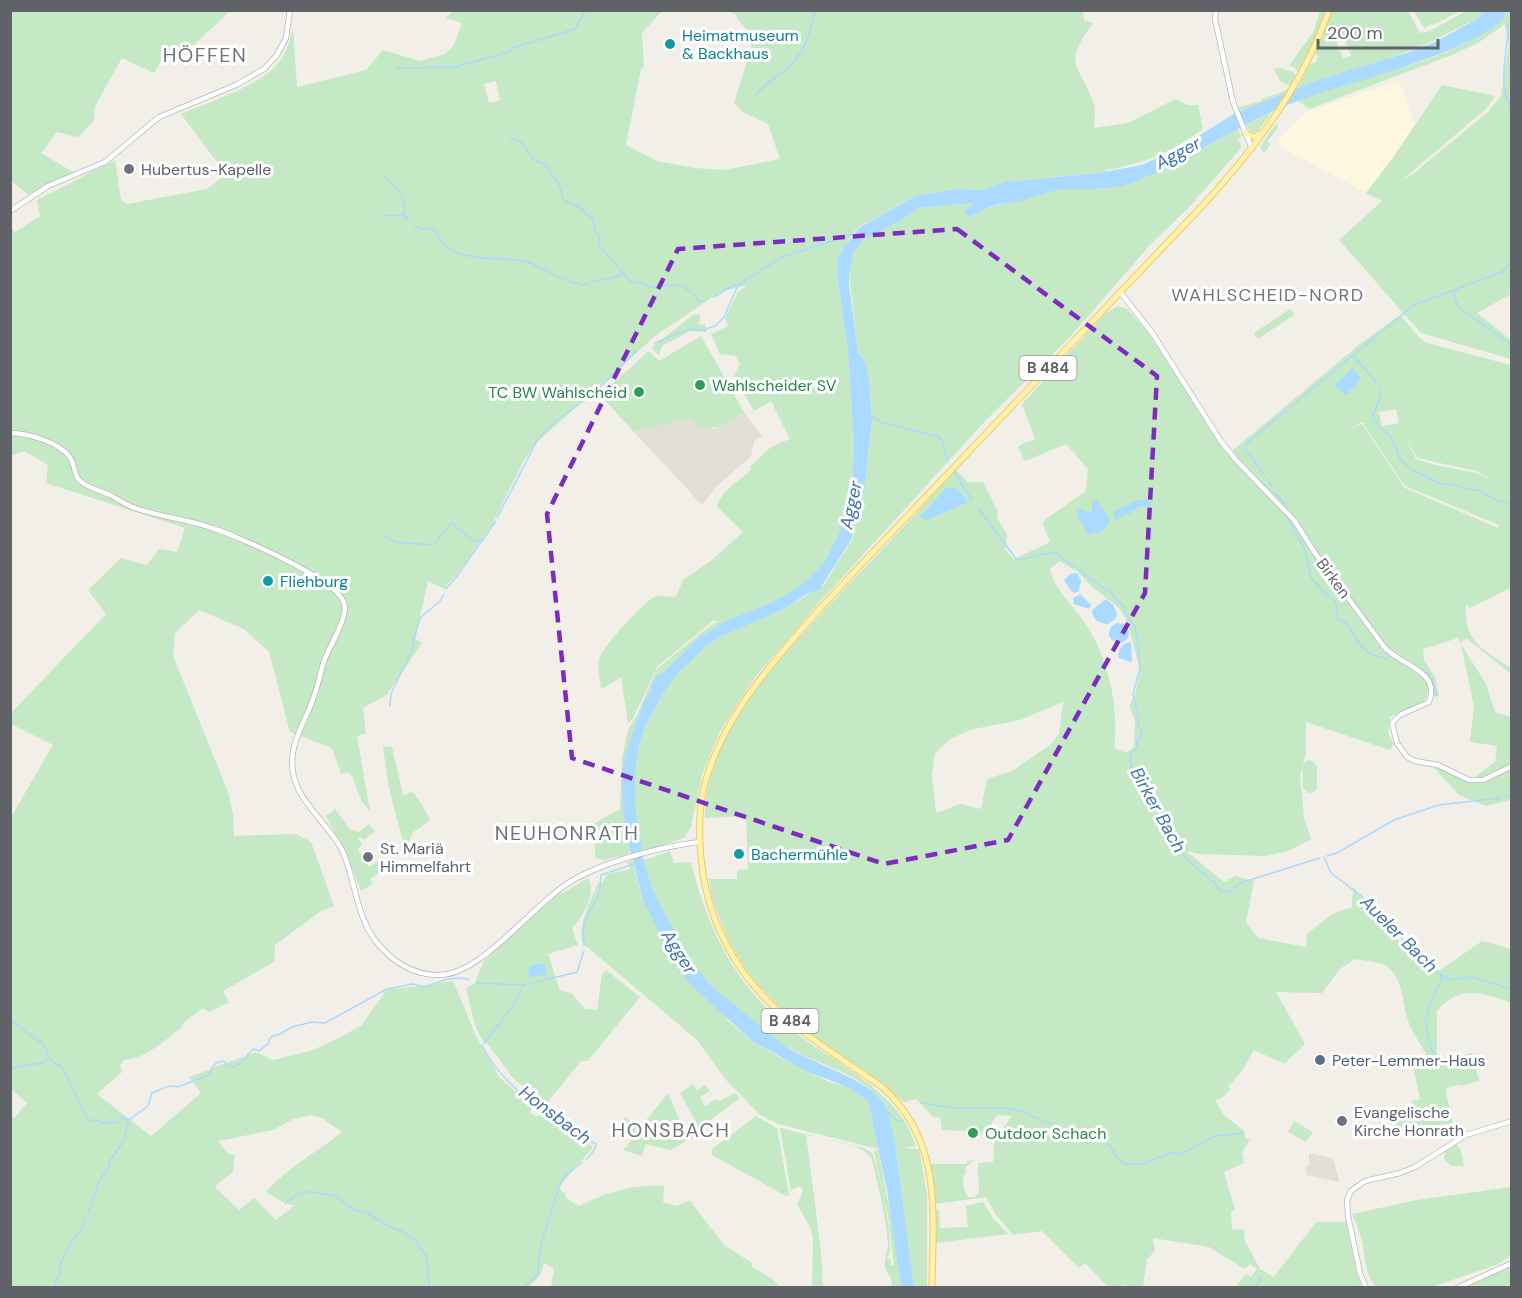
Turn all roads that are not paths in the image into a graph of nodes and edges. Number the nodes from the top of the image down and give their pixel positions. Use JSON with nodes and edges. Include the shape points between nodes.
{"nodes":[{"id":1,"x":291,"y":10,"type":"edge"},
{"id":2,"x":1216,"y":10,"type":"edge"},
{"id":3,"x":1329,"y":10,"type":"edge"},
{"id":4,"x":1266,"y":129,"type":"junction"},
{"id":5,"x":1245,"y":132,"type":"junction"},
{"id":6,"x":1252,"y":149,"type":"junction"},
{"id":7,"x":10,"y":211,"type":"edge"},
{"id":8,"x":1120,"y":292,"type":"junction"},
{"id":9,"x":10,"y":433,"type":"edge"},
{"id":10,"x":1512,"y":766,"type":"edge"},
{"id":11,"x":700,"y":842,"type":"junction"},
{"id":12,"x":1512,"y":1120,"type":"edge"},
{"id":13,"x":1512,"y":1263,"type":"edge"},
{"id":14,"x":932,"y":1287,"type":"edge"},
{"id":15,"x":1366,"y":1287,"type":"edge"},
{"id":16,"x":1457,"y":1287,"type":"edge"}],
"edges":[{"from":1,"to":7,"type":"street","via":[[286,38],[277,56],[264,69],[159,117],[105,162],[48,186]]},
{"from":2,"to":5,"type":"street","via":[[1233,102]]},
{"from":3,"to":4,"type":"main road","number":"B 484","via":[[1301,74]]},
{"from":4,"to":5,"type":"main road","via":[[1254,137]]},
{"from":4,"to":6,"type":"main road","number":"B 484"},
{"from":5,"to":6,"type":"street"},
{"from":6,"to":8,"type":"main road","number":"B 484"},
{"from":8,"to":10,"type":"street","name":"Birken","via":[[1153,334],[1220,440],[1294,520],[1385,648],[1427,679],[1432,694],[1429,702],[1392,723],[1403,753],[1415,761],[1445,767],[1468,780],[1483,780]]},
{"from":8,"to":11,"type":"main road","number":"B 484","via":[[845,582],[762,677],[726,731],[711,765],[700,811]]},
{"from":9,"to":11,"type":"street","via":[[42,439],[64,451],[76,476],[85,484],[134,508],[212,527],[309,572],[339,594],[345,603],[344,615],[297,734],[292,770],[303,800],[344,854],[369,931],[398,962],[432,975],[466,969],[563,886],[592,870]]},
{"from":11,"to":14,"type":"main road","number":"B 484","via":[[714,916],[745,974],[787,1019],[894,1097],[913,1123],[930,1172]]},
{"from":12,"to":15,"type":"street","via":[[1466,1135],[1415,1167],[1365,1180],[1351,1191],[1348,1216]]},
{"from":13,"to":16,"type":"street"}]}
